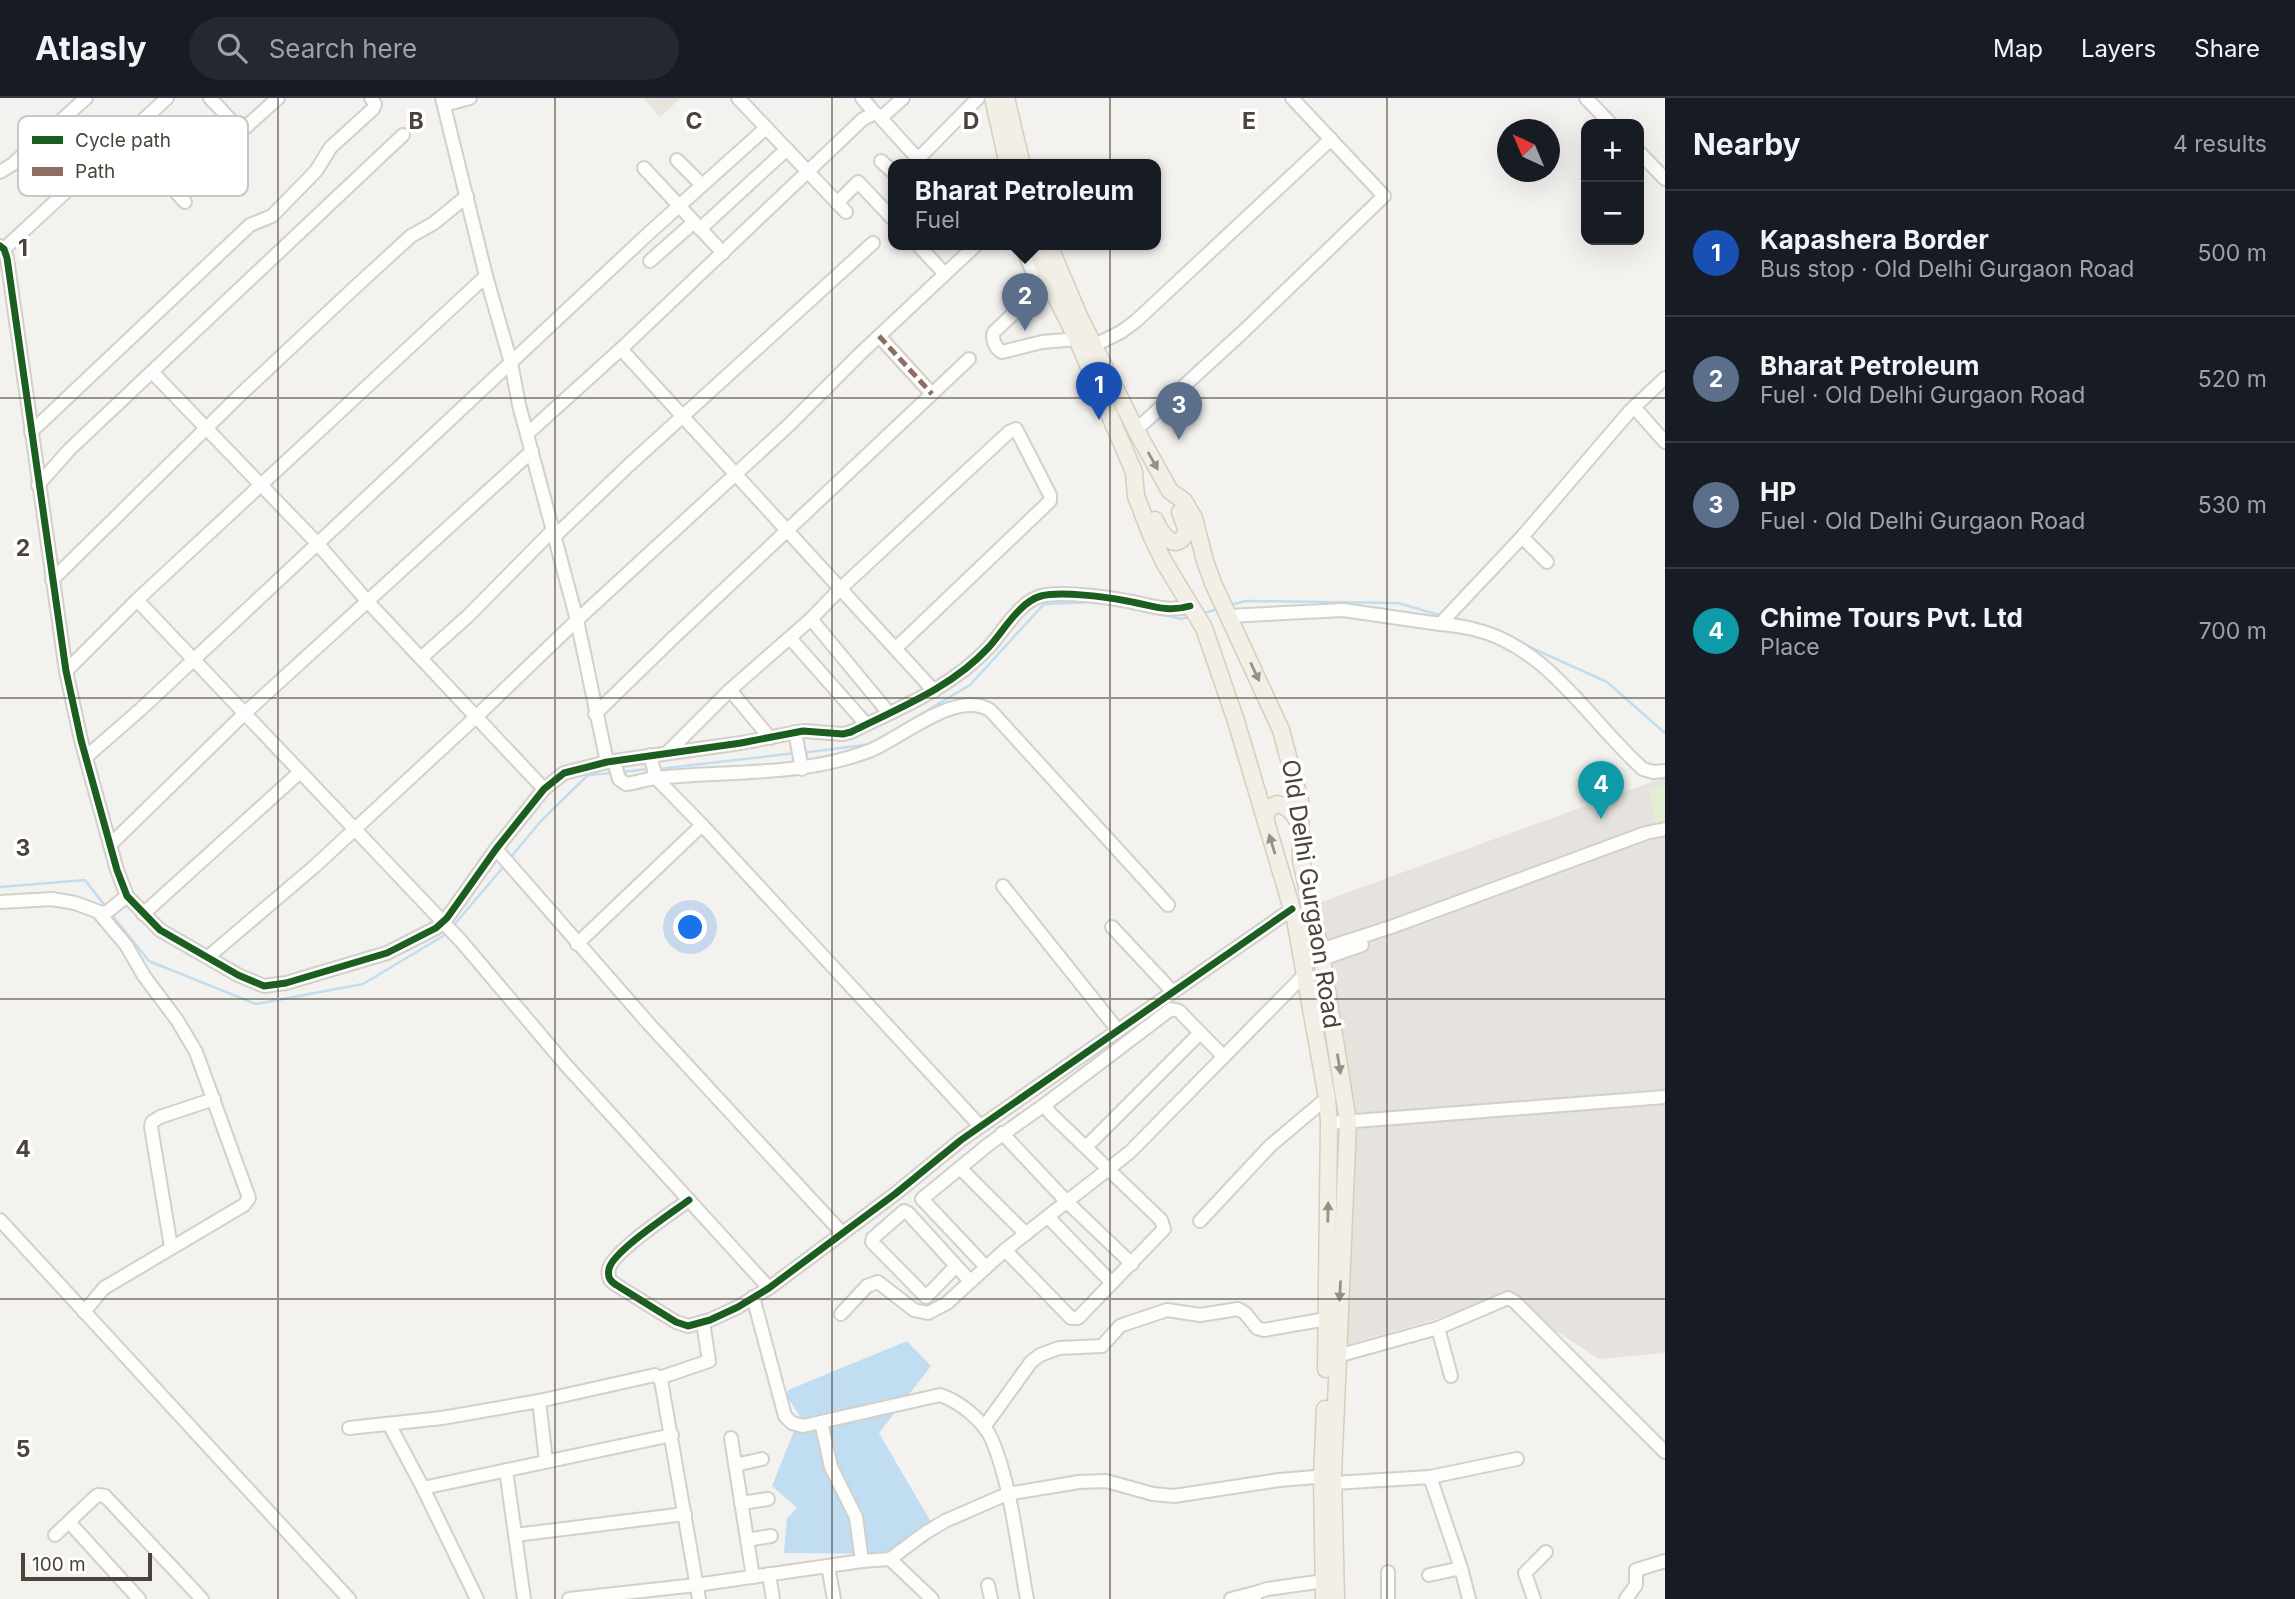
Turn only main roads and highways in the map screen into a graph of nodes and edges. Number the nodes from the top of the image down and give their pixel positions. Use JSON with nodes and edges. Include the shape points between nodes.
{"nodes":[{"id":1,"x":993,"y":98,"type":"edge"},
{"id":2,"x":1006,"y":98,"type":"edge"},
{"id":3,"x":1014,"y":159,"type":"edge"},
{"id":4,"x":1015,"y":159,"type":"edge"},
{"id":5,"x":1037,"y":250,"type":"edge"},
{"id":6,"x":1051,"y":250,"type":"edge"},
{"id":7,"x":1133,"y":472,"type":"junction"},
{"id":8,"x":1170,"y":491,"type":"junction"},
{"id":9,"x":1265,"y":818,"type":"junction"},
{"id":10,"x":1301,"y":826,"type":"junction"},
{"id":11,"x":1332,"y":1357,"type":"junction"},
{"id":12,"x":1330,"y":1478,"type":"junction"},
{"id":13,"x":1324,"y":1599,"type":"edge"},
{"id":14,"x":1336,"y":1599,"type":"edge"}],
"edges":[{"from":1,"to":3,"type":"main road"},
{"from":2,"to":4,"type":"main road"},
{"from":5,"to":7,"type":"main road","name":"Old Delhi Gurgaon Road","via":[[1044,285],[1077,339]]},
{"from":6,"to":8,"type":"main road","name":"Old Delhi Gurgaon Road","one_way":true,"via":[[1093,346]]},
{"from":7,"to":8,"type":"main road","via":[[1161,533],[1176,541],[1187,531]]},
{"from":7,"to":9,"type":"main road","name":"Old Delhi Gurgaon Road","via":[[1136,496],[1151,535],[1204,628]]},
{"from":8,"to":10,"type":"main road","name":"Old Delhi Gurgaon Road","one_way":true,"via":[[1184,501],[1194,518],[1205,561],[1281,730],[1300,801]]},
{"from":9,"to":10,"type":"main road","via":[[1277,804],[1293,812]]},
{"from":11,"to":9,"type":"main road","name":"Old Delhi Gurgaon Road","one_way":true,"via":[[1326,1320],[1327,1098],[1292,909]]},
{"from":10,"to":11,"type":"main road","name":"Old Delhi Gurgaon Road","one_way":true,"via":[[1301,860],[1348,1122]]},
{"from":11,"to":12,"type":"main road","name":"Old Delhi Gurgaon Road"},
{"from":12,"to":13,"type":"main road","name":"Old Delhi Gurgaon Road"},
{"from":12,"to":14,"type":"main road","name":"Old Delhi Gurgaon Road"}]}
